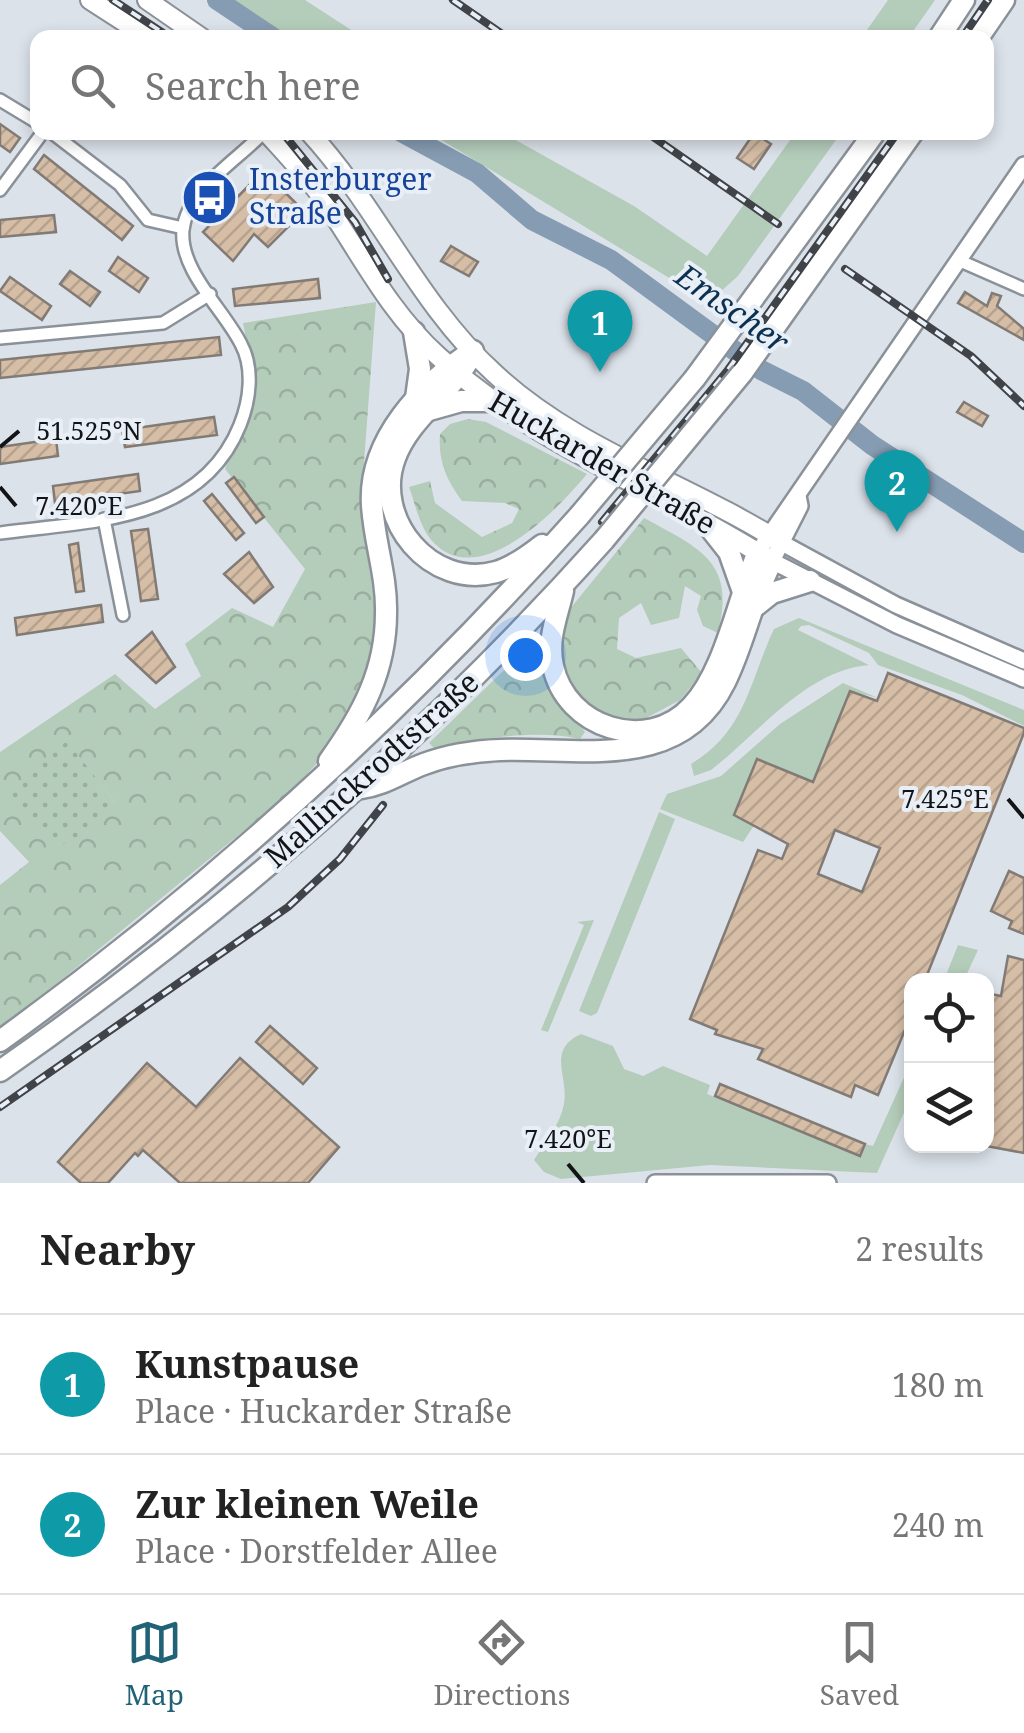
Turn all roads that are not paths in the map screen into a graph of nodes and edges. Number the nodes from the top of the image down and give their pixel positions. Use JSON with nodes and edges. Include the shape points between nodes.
{"nodes":[{"id":1,"x":90,"y":0,"type":"edge"},
{"id":2,"x":146,"y":0,"type":"edge"},
{"id":3,"x":964,"y":0,"type":"edge"},
{"id":4,"x":1003,"y":0,"type":"edge"},
{"id":5,"x":136,"y":30,"type":"edge"},
{"id":6,"x":190,"y":30,"type":"edge"},
{"id":7,"x":944,"y":30,"type":"edge"},
{"id":8,"x":983,"y":30,"type":"edge"},
{"id":9,"x":0,"y":100,"type":"edge"},
{"id":10,"x":30,"y":118,"type":"edge"},
{"id":11,"x":41,"y":140,"type":"edge"},
{"id":12,"x":58,"y":140,"type":"edge"},
{"id":13,"x":257,"y":140,"type":"edge"},
{"id":14,"x":272,"y":140,"type":"edge"},
{"id":15,"x":315,"y":140,"type":"edge"},
{"id":16,"x":869,"y":140,"type":"edge"},
{"id":17,"x":907,"y":140,"type":"edge"},
{"id":18,"x":1024,"y":165,"type":"edge"},
{"id":19,"x":0,"y":190,"type":"edge"},
{"id":20,"x":183,"y":228,"type":"junction"},
{"id":21,"x":958,"y":260,"type":"junction"},
{"id":22,"x":1024,"y":289,"type":"edge"},
{"id":23,"x":210,"y":294,"type":"junction"},
{"id":24,"x":414,"y":332,"type":"junction"},
{"id":25,"x":0,"y":338,"type":"edge"},
{"id":26,"x":474,"y":351,"type":"junction"},
{"id":27,"x":455,"y":371,"type":"junction"},
{"id":28,"x":489,"y":401,"type":"junction"},
{"id":29,"x":421,"y":406,"type":"junction"},
{"id":30,"x":579,"y":516,"type":"junction"},
{"id":31,"x":104,"y":518,"type":"junction"},
{"id":32,"x":707,"y":524,"type":"junction"},
{"id":33,"x":0,"y":533,"type":"edge"},
{"id":34,"x":770,"y":547,"type":"junction"},
{"id":35,"x":810,"y":581,"type":"junction"},
{"id":36,"x":564,"y":584,"type":"junction"},
{"id":37,"x":742,"y":589,"type":"junction"},
{"id":38,"x":752,"y":609,"type":"junction"},
{"id":39,"x":123,"y":614,"type":"dead end"},
{"id":40,"x":1024,"y":661,"type":"edge"},
{"id":41,"x":1024,"y":679,"type":"edge"},
{"id":42,"x":320,"y":782,"type":"junction"},
{"id":43,"x":359,"y":788,"type":"junction"},
{"id":44,"x":0,"y":1042,"type":"edge"},
{"id":45,"x":0,"y":1071,"type":"edge"},
{"id":46,"x":655,"y":1183,"type":"edge"},
{"id":47,"x":828,"y":1183,"type":"edge"}],
"edges":[{"from":1,"to":5,"type":"main road"},
{"from":2,"to":6,"type":"main road"},
{"from":3,"to":7,"type":"highway"},
{"from":4,"to":8,"type":"highway"},
{"from":9,"to":10,"type":"street"},
{"from":11,"to":19,"type":"street"},
{"from":12,"to":20,"type":"street","via":[[120,186],[148,220]]},
{"from":13,"to":20,"type":"street","via":[[200,194]]},
{"from":14,"to":24,"type":"main road","name":"Huckarder Straße","via":[[320,195]]},
{"from":15,"to":26,"type":"main road","name":"Huckarder Straße","via":[[349,179],[426,296]]},
{"from":16,"to":30,"type":"highway","name":"Mallinckrodtstraße","bridge":true,"via":[[760,294]]},
{"from":17,"to":36,"type":"highway","name":"Mallinckrodtstraße","bridge":true,"via":[[788,311]]},
{"from":18,"to":21,"type":"street"},
{"from":20,"to":23,"type":"street","via":[[191,262]]},
{"from":21,"to":22,"type":"street"},
{"from":21,"to":34,"type":"street","via":[[825,449],[798,496],[800,506]]},
{"from":23,"to":25,"type":"street","via":[[164,323]]},
{"from":23,"to":31,"type":"street","via":[[249,366],[245,413],[234,441],[207,478],[180,498]]},
{"from":24,"to":27,"type":"main road","name":"Huckarder Straße"},
{"from":24,"to":29,"type":"highway"},
{"from":26,"to":27,"type":"highway"},
{"from":26,"to":34,"type":"main road","name":"Huckarder Straße","via":[[553,419]]},
{"from":27,"to":28,"type":"main road","name":"Huckarder Straße"},
{"from":27,"to":29,"type":"highway"},
{"from":28,"to":29,"type":"highway"},
{"from":28,"to":32,"type":"main road","name":"Huckarder Straße"},
{"from":29,"to":30,"type":"highway","via":[[394,460],[390,500],[404,533],[434,563],[468,574],[495,572],[524,559]]},
{"from":29,"to":42,"type":"highway","via":[[382,448],[374,474],[372,509],[386,610],[380,665],[362,715]]},
{"from":30,"to":42,"type":"highway","name":"Mallinckrodtstraße","via":[[494,612]]},
{"from":31,"to":33,"type":"street"},
{"from":31,"to":39,"type":"street"},
{"from":32,"to":34,"type":"main road","name":"Huckarder Straße"},
{"from":32,"to":37,"type":"highway","via":[[728,552]]},
{"from":34,"to":35,"type":"street"},
{"from":34,"to":37,"type":"highway"},
{"from":34,"to":38,"type":"highway"},
{"from":34,"to":40,"type":"street"},
{"from":35,"to":38,"type":"highway","via":[[772,593]]},
{"from":35,"to":41,"type":"street","via":[[896,626]]},
{"from":36,"to":37,"type":"highway","via":[[551,631],[558,681],[584,716],[636,732],[664,726],[692,706],[714,672]]},
{"from":36,"to":43,"type":"highway","name":"Mallinckrodtstraße"},
{"from":38,"to":43,"type":"highway","via":[[715,701],[661,743],[611,752],[466,754]]},
{"from":42,"to":44,"type":"highway","name":"Mallinckrodtstraße","via":[[190,896]]},
{"from":43,"to":45,"type":"highway","name":"Mallinckrodtstraße","via":[[170,946]]},
{"from":46,"to":47,"type":"street"}]}
